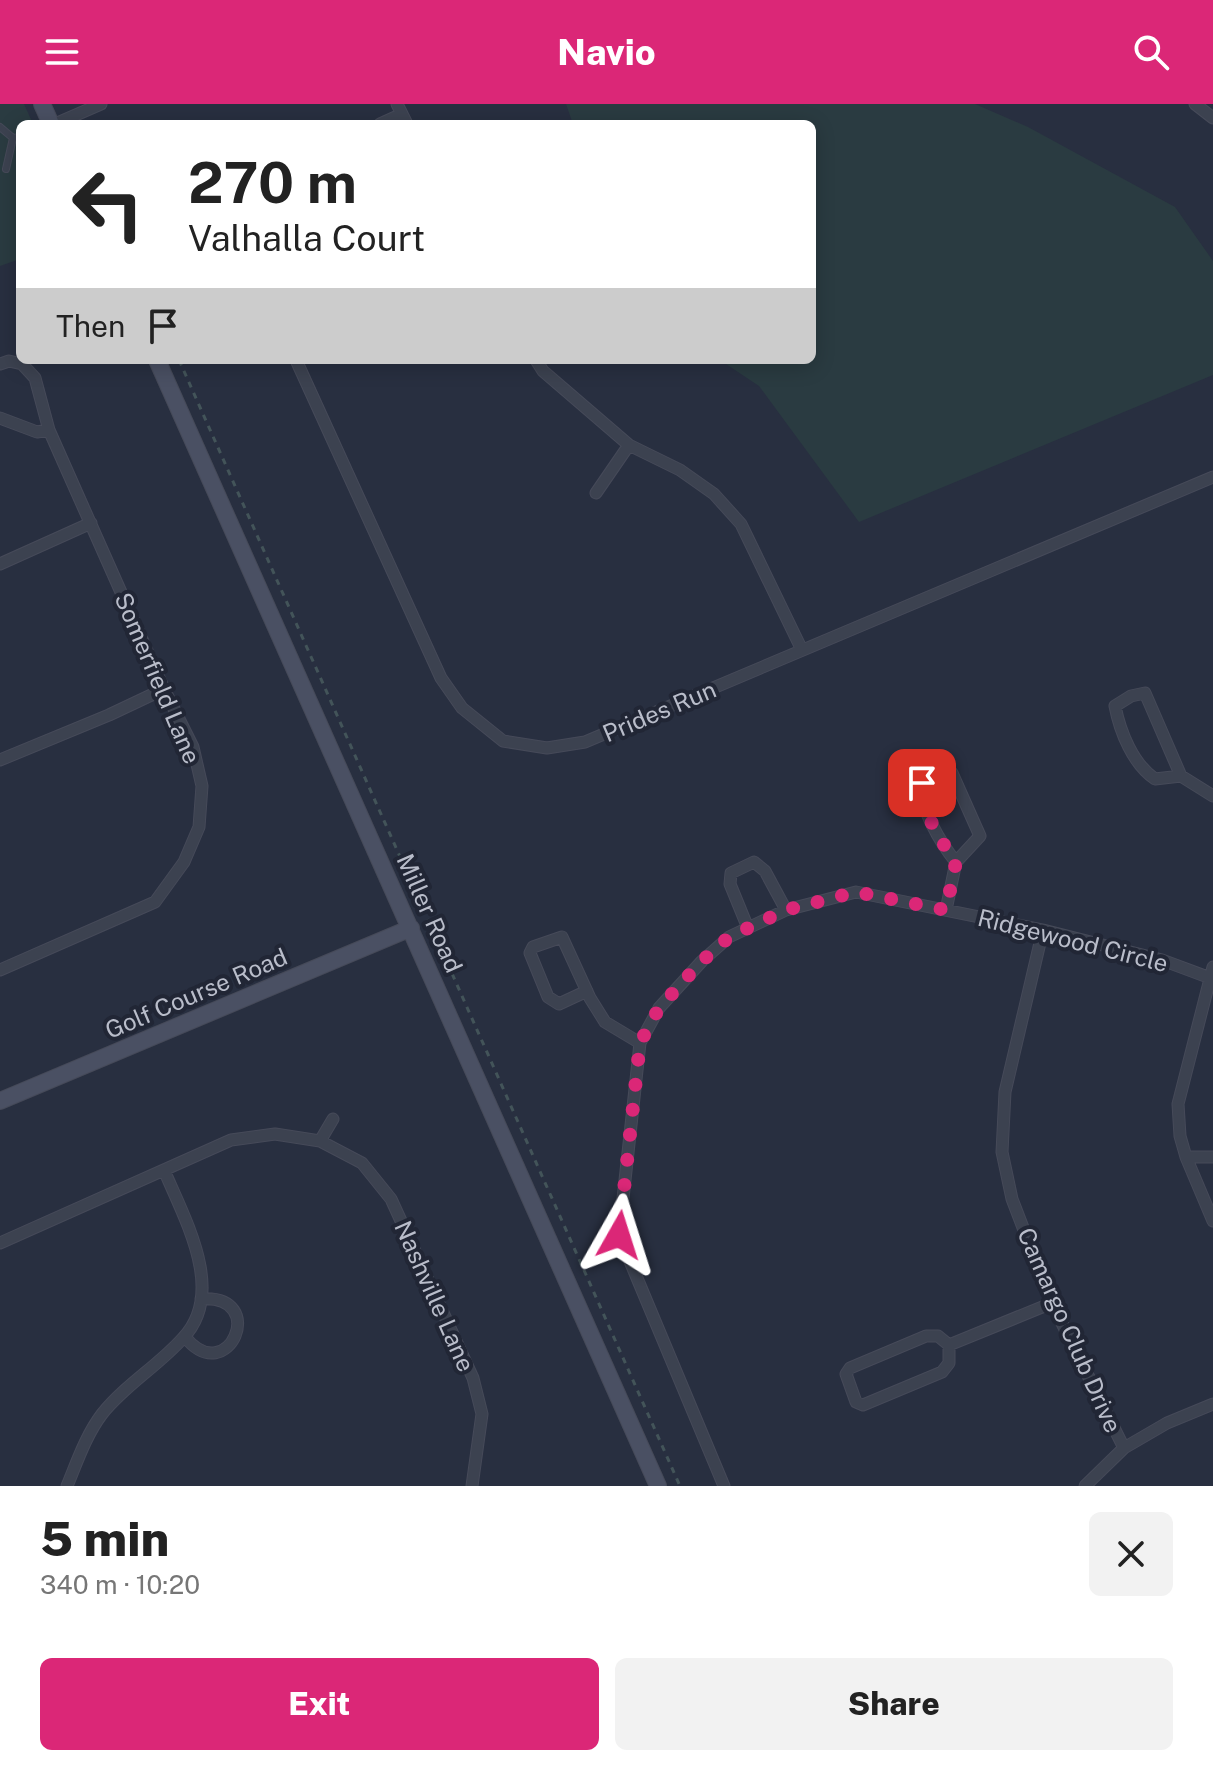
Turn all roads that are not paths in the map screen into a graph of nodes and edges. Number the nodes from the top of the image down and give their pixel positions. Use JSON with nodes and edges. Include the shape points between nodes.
{"nodes":[{"id":1,"x":101,"y":104,"type":"edge"},
{"id":2,"x":1195,"y":104,"type":"edge"},
{"id":3,"x":1213,"y":118,"type":"edge"},
{"id":4,"x":63,"y":120,"type":"edge"},
{"id":5,"x":0,"y":127,"type":"edge"},
{"id":6,"x":16,"y":137,"type":"edge"},
{"id":7,"x":6,"y":169,"type":"dead end"},
{"id":8,"x":22,"y":364,"type":"edge"},
{"id":9,"x":159,"y":364,"type":"edge"},
{"id":10,"x":298,"y":364,"type":"edge"},
{"id":11,"x":539,"y":364,"type":"edge"},
{"id":12,"x":0,"y":418,"type":"edge"},
{"id":13,"x":49,"y":430,"type":"junction"},
{"id":14,"x":629,"y":445,"type":"junction"},
{"id":15,"x":1213,"y":477,"type":"edge"},
{"id":16,"x":596,"y":493,"type":"dead end"},
{"id":17,"x":91,"y":523,"type":"junction"},
{"id":18,"x":0,"y":564,"type":"edge"},
{"id":19,"x":802,"y":650,"type":"junction"},
{"id":20,"x":164,"y":689,"type":"junction"},
{"id":21,"x":0,"y":760,"type":"edge"},
{"id":22,"x":1181,"y":776,"type":"junction"},
{"id":23,"x":1213,"y":796,"type":"edge"},
{"id":24,"x":956,"y":862,"type":"junction"},
{"id":25,"x":786,"y":910,"type":"junction"},
{"id":26,"x":946,"y":910,"type":"junction"},
{"id":27,"x":411,"y":928,"type":"junction"},
{"id":28,"x":748,"y":928,"type":"junction"},
{"id":29,"x":1043,"y":930,"type":"junction"},
{"id":30,"x":0,"y":970,"type":"edge"},
{"id":31,"x":1212,"y":974,"type":"edge"},
{"id":32,"x":587,"y":991,"type":"junction"},
{"id":33,"x":640,"y":1043,"type":"junction"},
{"id":34,"x":0,"y":1101,"type":"edge"},
{"id":35,"x":333,"y":1119,"type":"dead end"},
{"id":36,"x":320,"y":1141,"type":"junction"},
{"id":37,"x":1186,"y":1157,"type":"junction"},
{"id":38,"x":1213,"y":1157,"type":"edge"},
{"id":39,"x":164,"y":1170,"type":"junction"},
{"id":40,"x":1213,"y":1221,"type":"edge"},
{"id":41,"x":0,"y":1243,"type":"edge"},
{"id":42,"x":201,"y":1299,"type":"junction"},
{"id":43,"x":1052,"y":1303,"type":"junction"},
{"id":44,"x":185,"y":1337,"type":"junction"},
{"id":45,"x":949,"y":1345,"type":"junction"},
{"id":46,"x":1213,"y":1404,"type":"edge"},
{"id":47,"x":1124,"y":1448,"type":"junction"},
{"id":48,"x":67,"y":1486,"type":"edge"},
{"id":49,"x":472,"y":1486,"type":"edge"},
{"id":50,"x":658,"y":1486,"type":"edge"},
{"id":51,"x":724,"y":1486,"type":"edge"},
{"id":52,"x":1085,"y":1486,"type":"edge"}],
"edges":[{"from":1,"to":4,"type":"street"},
{"from":2,"to":3,"type":"street"},
{"from":5,"to":6,"type":"lane"},
{"from":6,"to":7,"type":"lane"},
{"from":8,"to":13,"type":"street","name":"Somerfield Lane","via":[[35,378]]},
{"from":9,"to":27,"type":"street","name":"Miller Road"},
{"from":10,"to":19,"type":"street","name":"Prides Run","via":[[441,678],[462,708],[503,741],[547,748],[585,742]]},
{"from":11,"to":14,"type":"street"},
{"from":12,"to":13,"type":"street","via":[[37,432]]},
{"from":13,"to":17,"type":"street","name":"Somerfield Lane"},
{"from":14,"to":16,"type":"street"},
{"from":14,"to":19,"type":"street","via":[[680,470],[714,494],[741,524]]},
{"from":15,"to":19,"type":"street","name":"Prides Run"},
{"from":17,"to":18,"type":"street"},
{"from":17,"to":20,"type":"street","name":"Somerfield Lane"},
{"from":20,"to":21,"type":"street"},
{"from":20,"to":30,"type":"street","name":"Somerfield Lane","via":[[193,747],[202,786],[199,827],[184,862],[155,902]]},
{"from":22,"to":22,"type":"street","via":[[1145,693],[1115,706],[1142,771],[1155,779]]},
{"from":22,"to":23,"type":"street"},
{"from":24,"to":24,"type":"street","via":[[943,846],[920,794],[922,783],[943,773],[952,773],[980,836]]},
{"from":24,"to":26,"type":"street"},
{"from":25,"to":26,"type":"street","name":"Ridgewood Circle","via":[[856,892]]},
{"from":25,"to":28,"type":"street","name":"Ridgewood Circle"},
{"from":25,"to":28,"type":"street","via":[[765,871],[754,862],[741,867],[731,873],[730,884]]},
{"from":26,"to":29,"type":"street","name":"Ridgewood Circle"},
{"from":27,"to":34,"type":"street","name":"Golf Course Road"},
{"from":27,"to":50,"type":"street","name":"Miller Road"},
{"from":28,"to":33,"type":"street","name":"Ridgewood Circle","via":[[729,937],[687,976],[659,1008]]},
{"from":29,"to":31,"type":"street","name":"Ridgewood Circle"},
{"from":29,"to":43,"type":"street","name":"Camargo Club Drive","via":[[1005,1092],[1002,1152],[1012,1199]]},
{"from":31,"to":37,"type":"street","via":[[1178,1104]]},
{"from":32,"to":32,"type":"street","via":[[562,937],[533,947],[530,953],[548,997],[559,1004]]},
{"from":32,"to":33,"type":"street","via":[[605,1022]]},
{"from":33,"to":51,"type":"street","name":"Ridgewood Circle","via":[[619,1235]]},
{"from":35,"to":36,"type":"street"},
{"from":36,"to":39,"type":"street","name":"Nashville Lane","via":[[275,1134],[231,1140]]},
{"from":36,"to":49,"type":"street","name":"Nashville Lane","via":[[362,1163],[391,1199],[473,1378],[482,1414]]},
{"from":37,"to":38,"type":"street"},
{"from":37,"to":40,"type":"street"},
{"from":39,"to":41,"type":"street","name":"Nashville Lane"},
{"from":39,"to":42,"type":"street","via":[[200,1264]]},
{"from":42,"to":44,"type":"street"},
{"from":42,"to":44,"type":"street","via":[[228,1303],[239,1329],[233,1343],[207,1354]]},
{"from":43,"to":45,"type":"street"},
{"from":43,"to":47,"type":"street","name":"Camargo Club Drive"},
{"from":44,"to":48,"type":"street","via":[[100,1417]]},
{"from":45,"to":45,"type":"street","via":[[949,1363],[942,1372],[863,1405],[856,1402],[846,1374],[850,1368],[926,1336],[938,1336]]},
{"from":46,"to":47,"type":"street"},
{"from":47,"to":52,"type":"street"}]}
